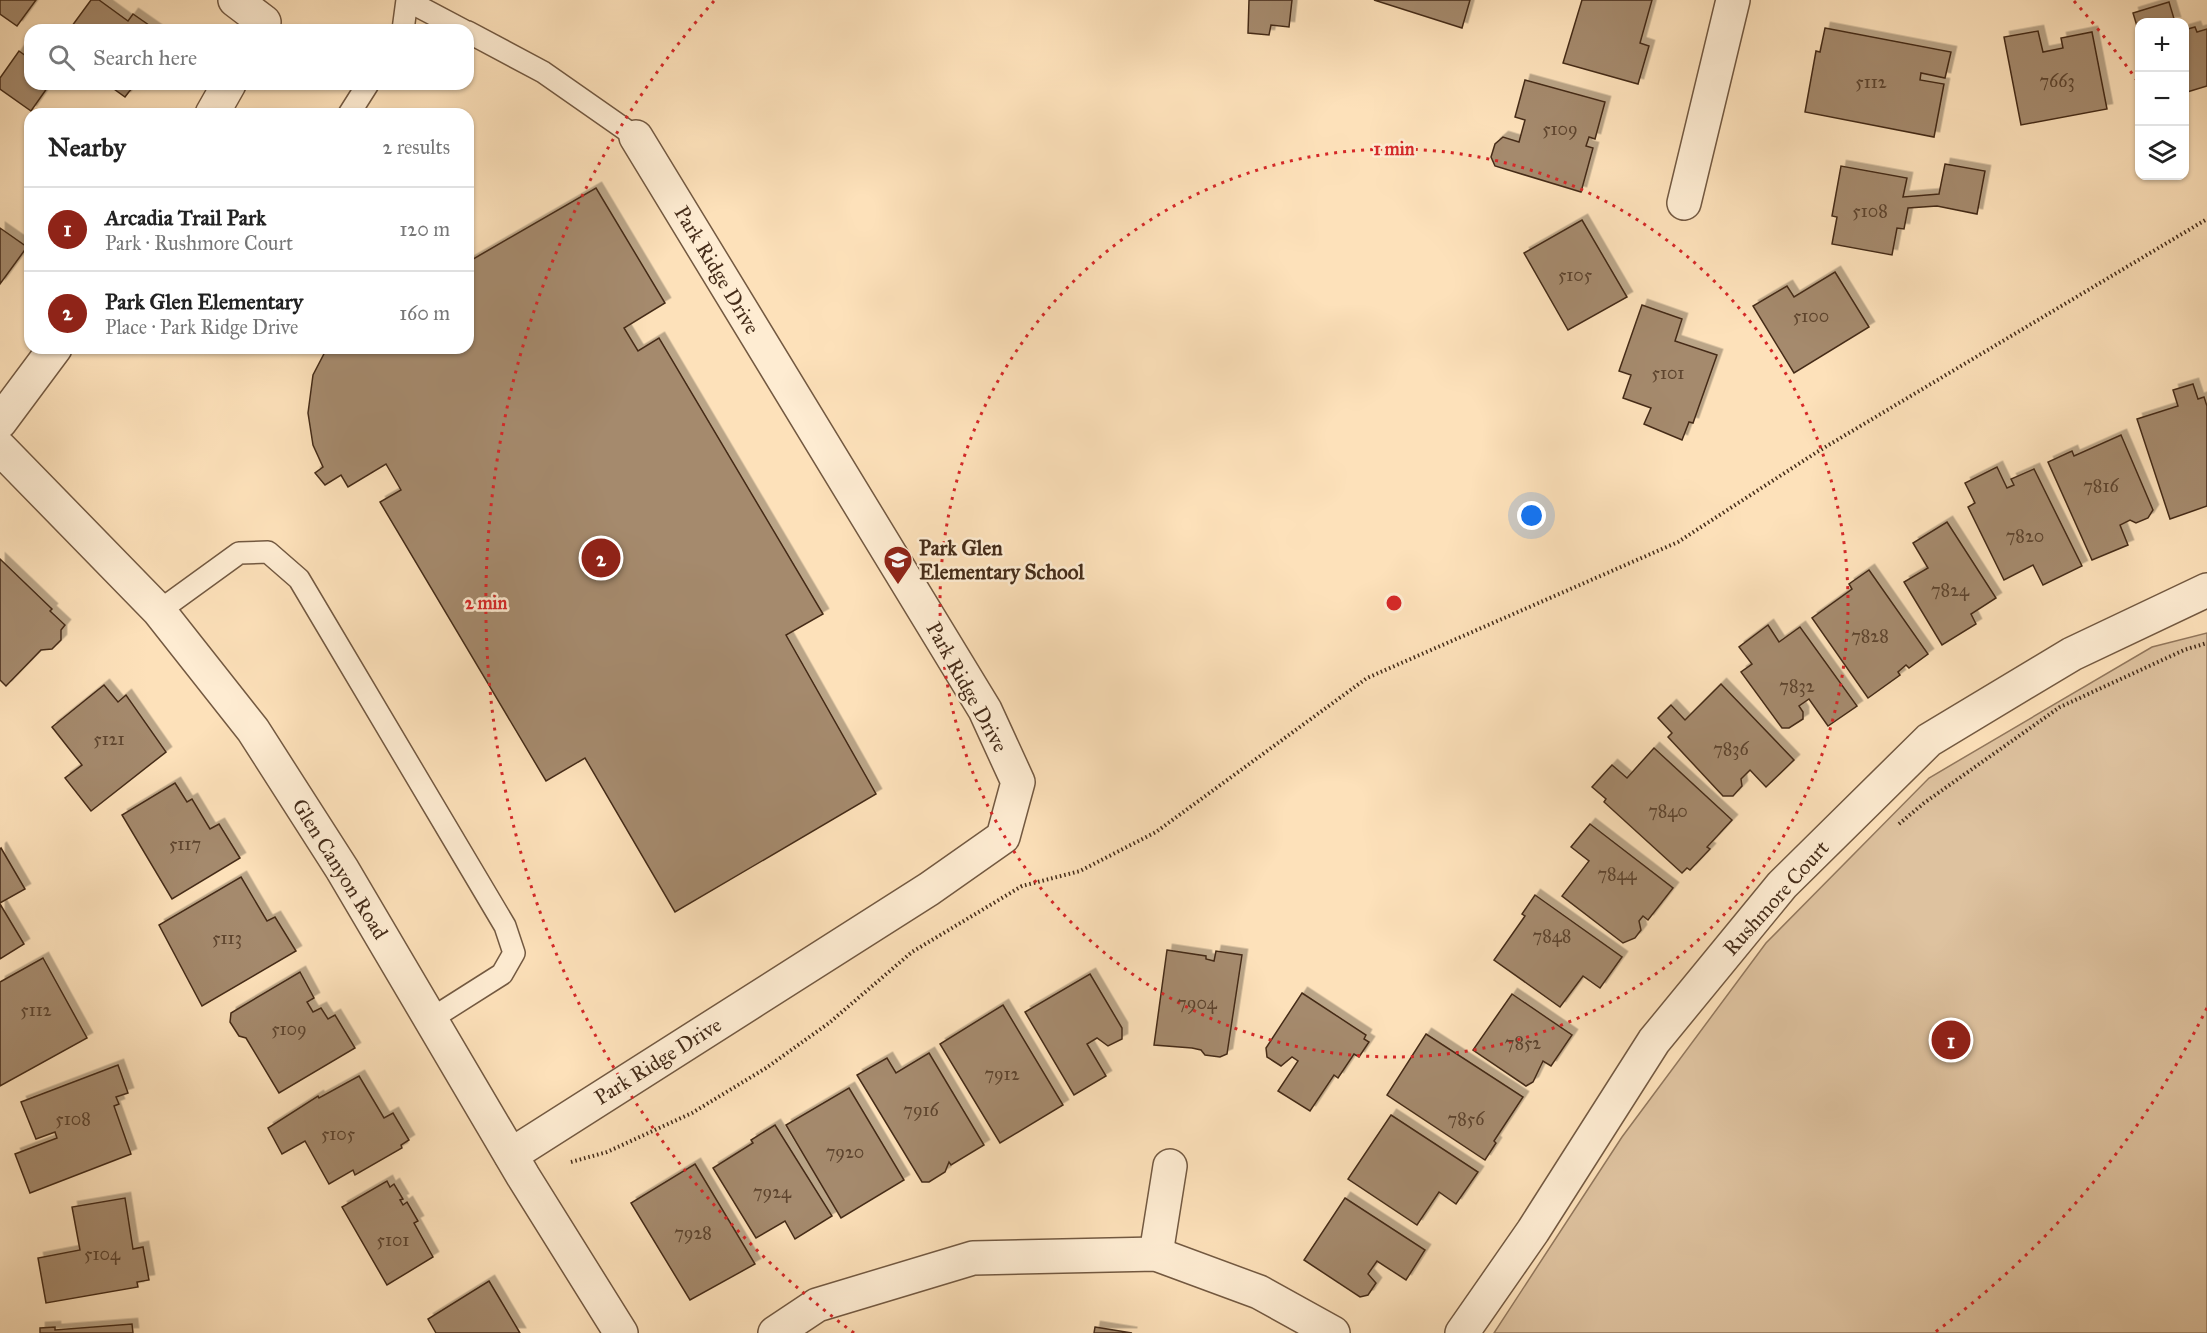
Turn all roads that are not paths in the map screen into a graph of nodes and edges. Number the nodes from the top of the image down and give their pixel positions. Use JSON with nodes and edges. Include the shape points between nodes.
{"nodes":[{"id":1,"x":235,"y":0,"type":"edge"},
{"id":2,"x":1732,"y":0,"type":"edge"},
{"id":3,"x":408,"y":1,"type":"edge"},
{"id":4,"x":266,"y":17,"type":"edge"},
{"id":5,"x":404,"y":24,"type":"edge"},
{"id":6,"x":452,"y":24,"type":"edge"},
{"id":7,"x":474,"y":35,"type":"edge"},
{"id":8,"x":226,"y":90,"type":"edge"},
{"id":9,"x":364,"y":90,"type":"edge"},
{"id":10,"x":215,"y":108,"type":"edge"},
{"id":11,"x":353,"y":108,"type":"edge"},
{"id":12,"x":636,"y":137,"type":"joint"},
{"id":13,"x":1684,"y":203,"type":"dead end"},
{"id":14,"x":51,"y":354,"type":"edge"},
{"id":15,"x":0,"y":422,"type":"edge"},
{"id":16,"x":0,"y":448,"type":"edge"},
{"id":17,"x":2207,"y":590,"type":"edge"},
{"id":18,"x":159,"y":611,"type":"junction"},
{"id":19,"x":431,"y":1019,"type":"junction"},
{"id":20,"x":517,"y":1165,"type":"junction"},
{"id":21,"x":1170,"y":1166,"type":"dead end"},
{"id":22,"x":1156,"y":1254,"type":"junction"},
{"id":23,"x":621,"y":1333,"type":"edge"},
{"id":24,"x":775,"y":1333,"type":"edge"},
{"id":25,"x":1333,"y":1333,"type":"edge"},
{"id":26,"x":1462,"y":1333,"type":"edge"}],
"edges":[{"from":1,"to":4,"type":"street"},
{"from":2,"to":13,"type":"street"},
{"from":3,"to":5,"type":"lane"},
{"from":3,"to":6,"type":"lane"},
{"from":7,"to":12,"type":"lane","via":[[543,72]]},
{"from":8,"to":10,"type":"street"},
{"from":9,"to":11,"type":"lane"},
{"from":12,"to":20,"type":"street","name":"Park Ridge Drive","via":[[985,710],[1018,782],[1003,837]]},
{"from":14,"to":15,"type":"street"},
{"from":16,"to":18,"type":"street","name":"Glen Canyon Road"},
{"from":17,"to":26,"type":"street","name":"Rushmore Court","via":[[2072,654],[1929,740],[1790,877],[1654,1041],[1533,1231]]},
{"from":18,"to":19,"type":"street","name":"Glen Canyon Road","via":[[253,730]]},
{"from":18,"to":19,"type":"lane","via":[[239,553],[268,552],[299,579],[504,926],[514,953],[502,974]]},
{"from":19,"to":20,"type":"street","name":"Glen Canyon Road"},
{"from":20,"to":23,"type":"street","name":"Glen Canyon Road"},
{"from":21,"to":22,"type":"street"},
{"from":22,"to":24,"type":"street","via":[[973,1258],[817,1305]]},
{"from":22,"to":25,"type":"street","via":[[1259,1292]]}]}
